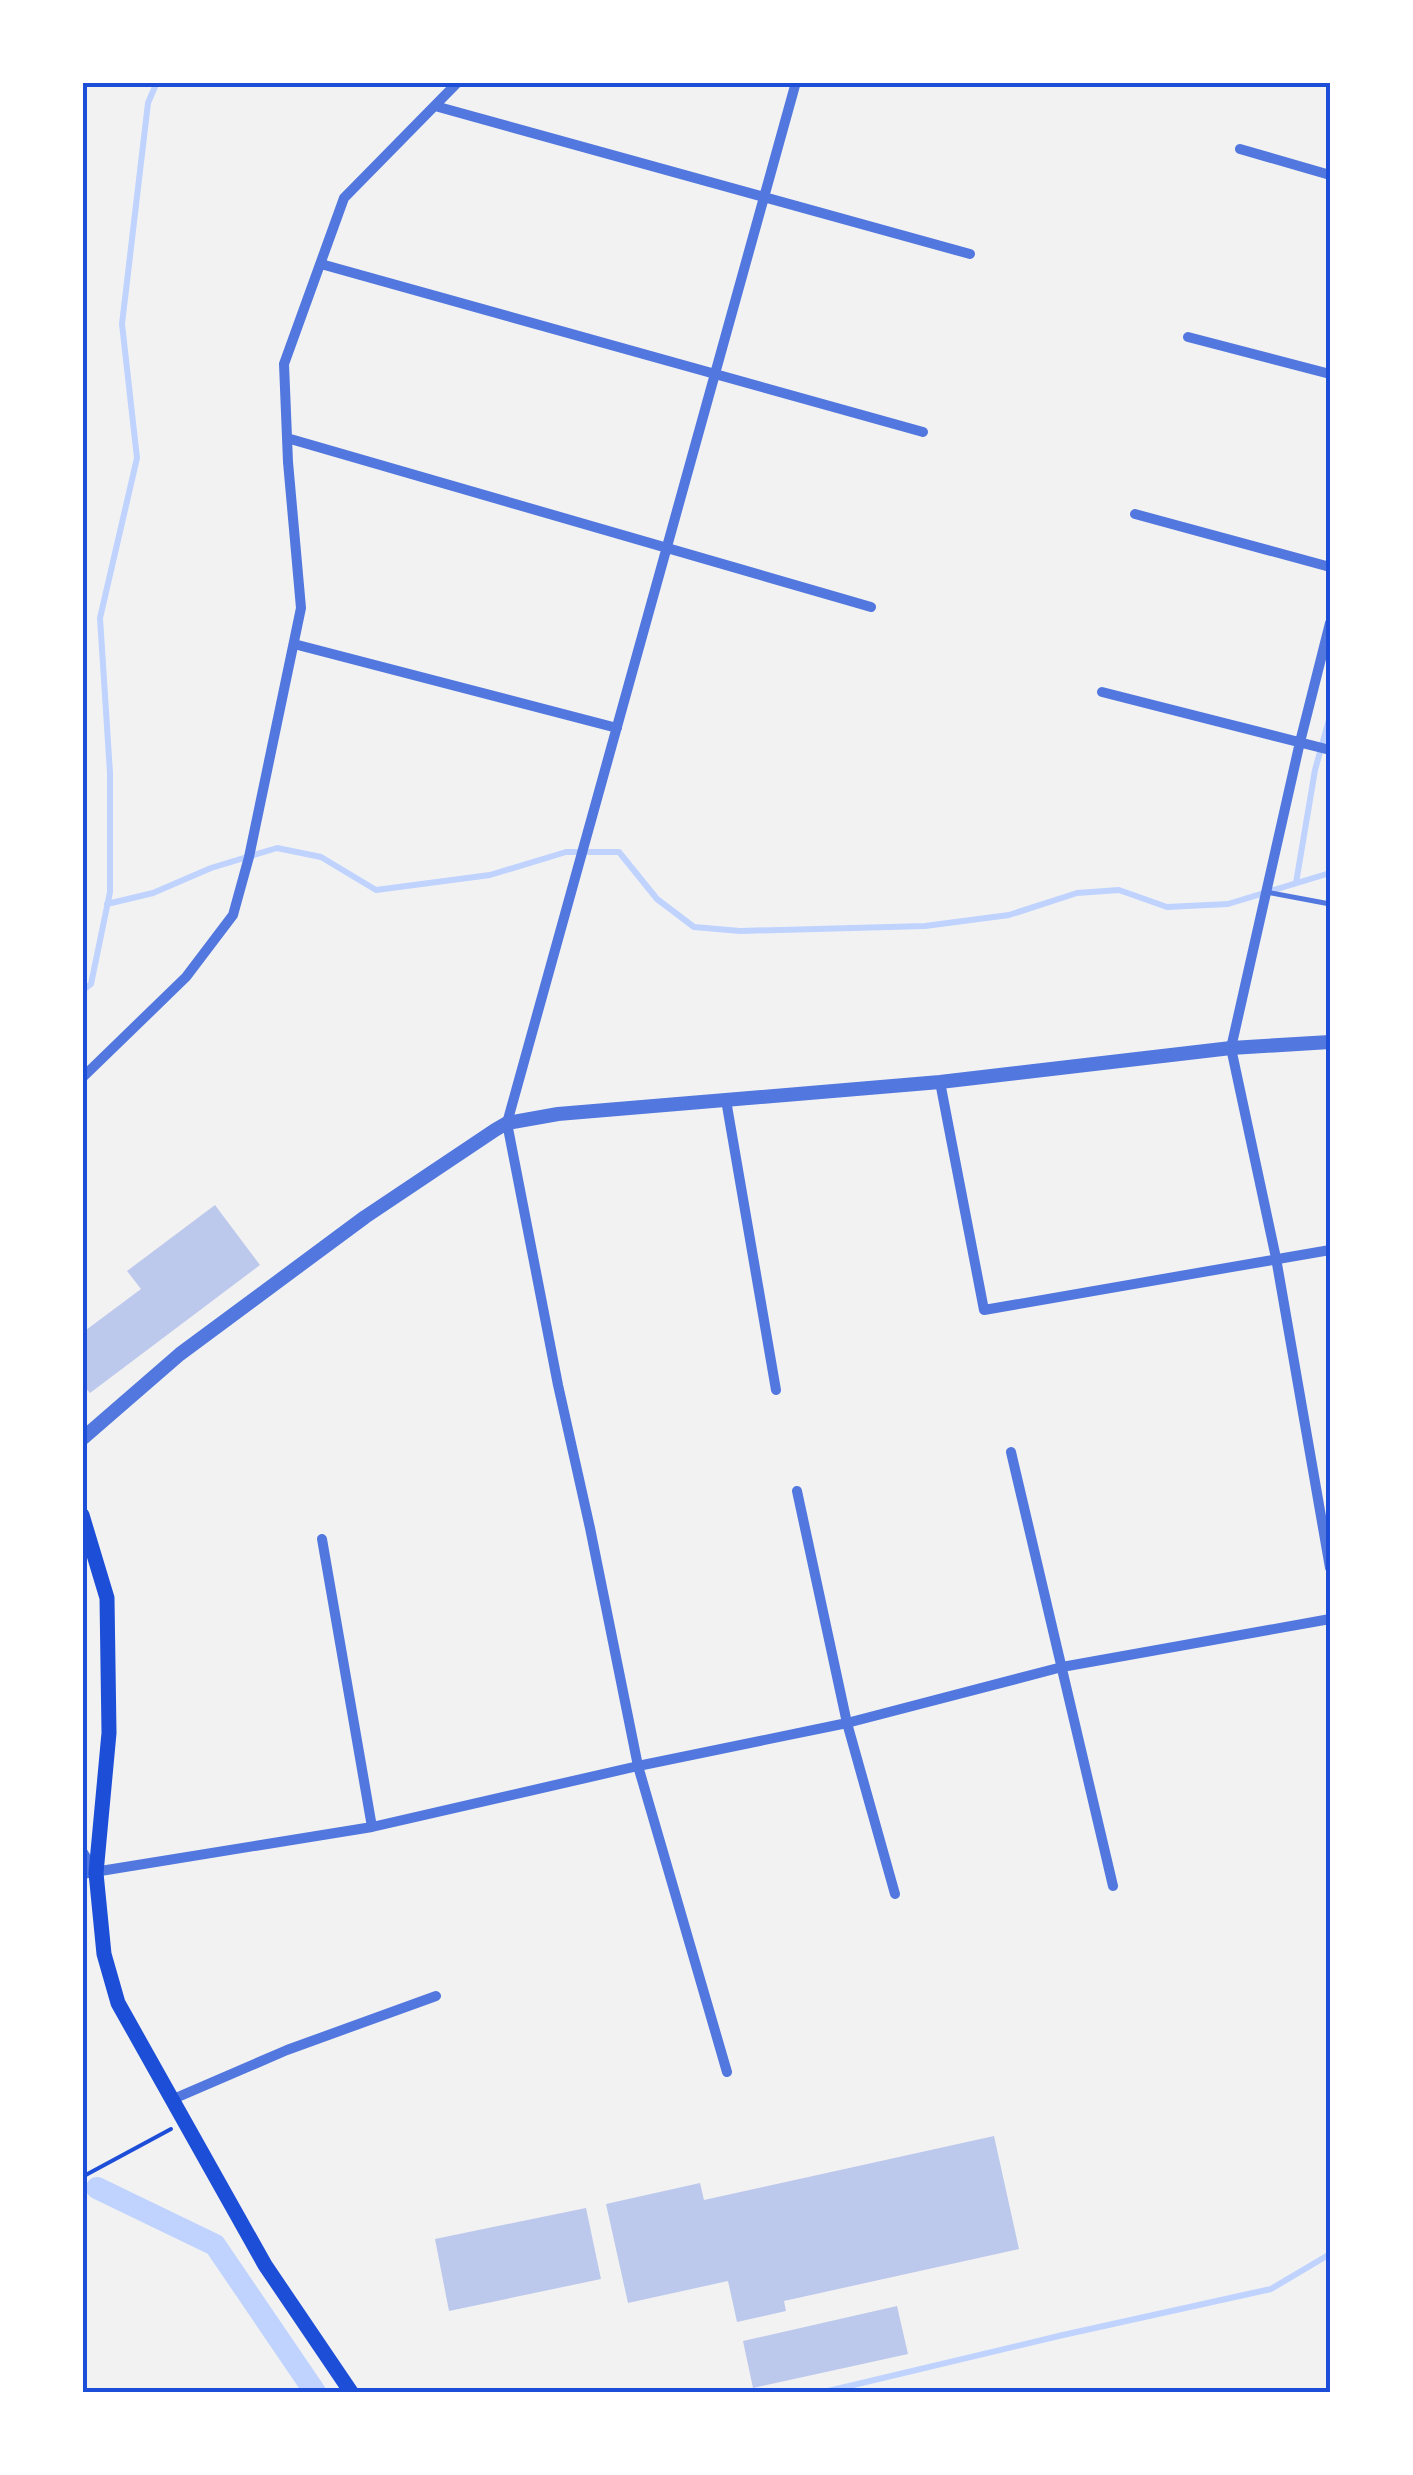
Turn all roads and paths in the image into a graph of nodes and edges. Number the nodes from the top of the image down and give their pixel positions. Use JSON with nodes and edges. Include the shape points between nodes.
{"nodes":[{"id":1,"x":458,"y":82,"type":"edge"},
{"id":2,"x":796,"y":82,"type":"edge"},
{"id":3,"x":435,"y":106,"type":"junction"},
{"id":4,"x":1240,"y":149,"type":"dead end"},
{"id":5,"x":1330,"y":175,"type":"edge"},
{"id":6,"x":764,"y":197,"type":"junction"},
{"id":7,"x":970,"y":254,"type":"dead end"},
{"id":8,"x":321,"y":264,"type":"junction"},
{"id":9,"x":1188,"y":337,"type":"dead end"},
{"id":10,"x":715,"y":374,"type":"junction"},
{"id":11,"x":1330,"y":374,"type":"edge"},
{"id":12,"x":923,"y":432,"type":"dead end"},
{"id":13,"x":287,"y":438,"type":"junction"},
{"id":14,"x":1135,"y":514,"type":"dead end"},
{"id":15,"x":667,"y":548,"type":"junction"},
{"id":16,"x":1330,"y":568,"type":"edge"},
{"id":17,"x":871,"y":607,"type":"dead end"},
{"id":18,"x":1330,"y":622,"type":"edge"},
{"id":19,"x":294,"y":644,"type":"junction"},
{"id":20,"x":1102,"y":692,"type":"dead end"},
{"id":21,"x":617,"y":728,"type":"junction"},
{"id":22,"x":1300,"y":742,"type":"junction"},
{"id":23,"x":1330,"y":750,"type":"edge"},
{"id":24,"x":1266,"y":892,"type":"junction"},
{"id":25,"x":1330,"y":904,"type":"edge"},
{"id":26,"x":1330,"y":1042,"type":"edge"},
{"id":27,"x":1230,"y":1048,"type":"junction"},
{"id":28,"x":82,"y":1078,"type":"edge"},
{"id":29,"x":940,"y":1082,"type":"junction"},
{"id":30,"x":726,"y":1100,"type":"junction"},
{"id":31,"x":507,"y":1123,"type":"junction"},
{"id":32,"x":1330,"y":1250,"type":"edge"},
{"id":33,"x":1276,"y":1258,"type":"junction"},
{"id":34,"x":776,"y":1390,"type":"dead end"},
{"id":35,"x":82,"y":1439,"type":"edge"},
{"id":36,"x":1011,"y":1452,"type":"dead end"},
{"id":37,"x":797,"y":1491,"type":"dead end"},
{"id":38,"x":82,"y":1515,"type":"edge"},
{"id":39,"x":322,"y":1538,"type":"dead end"},
{"id":40,"x":1330,"y":1568,"type":"edge"},
{"id":41,"x":1330,"y":1619,"type":"edge"},
{"id":42,"x":1062,"y":1667,"type":"junction"},
{"id":43,"x":846,"y":1722,"type":"junction"},
{"id":44,"x":638,"y":1766,"type":"junction"},
{"id":45,"x":372,"y":1827,"type":"junction"},
{"id":46,"x":82,"y":1851,"type":"edge"},
{"id":47,"x":89,"y":1873,"type":"edge"},
{"id":48,"x":1113,"y":1886,"type":"dead end"},
{"id":49,"x":895,"y":1894,"type":"dead end"},
{"id":50,"x":436,"y":1996,"type":"dead end"},
{"id":51,"x":728,"y":2072,"type":"dead end"},
{"id":52,"x":171,"y":2100,"type":"junction"},
{"id":53,"x":184,"y":2122,"type":"junction"},
{"id":54,"x":82,"y":2177,"type":"edge"},
{"id":55,"x":350,"y":2392,"type":"edge"}],
"edges":[{"from":1,"to":3,"type":"street"},
{"from":2,"to":6,"type":"street"},
{"from":3,"to":6,"type":"street"},
{"from":3,"to":8,"type":"street","via":[[344,198]]},
{"from":4,"to":5,"type":"street"},
{"from":6,"to":7,"type":"street"},
{"from":6,"to":10,"type":"street"},
{"from":8,"to":10,"type":"street"},
{"from":8,"to":13,"type":"street","via":[[284,364]]},
{"from":9,"to":11,"type":"street"},
{"from":10,"to":12,"type":"street"},
{"from":10,"to":15,"type":"street"},
{"from":13,"to":15,"type":"street"},
{"from":13,"to":19,"type":"street","via":[[301,608]]},
{"from":14,"to":16,"type":"street"},
{"from":15,"to":17,"type":"street"},
{"from":15,"to":21,"type":"street"},
{"from":18,"to":22,"type":"street"},
{"from":19,"to":21,"type":"street"},
{"from":19,"to":28,"type":"street","via":[[233,915],[186,977]]},
{"from":20,"to":22,"type":"street"},
{"from":21,"to":31,"type":"street"},
{"from":22,"to":23,"type":"street"},
{"from":22,"to":24,"type":"street"},
{"from":24,"to":25,"type":"lane"},
{"from":24,"to":27,"type":"street"},
{"from":26,"to":27,"type":"street"},
{"from":27,"to":29,"type":"street"},
{"from":27,"to":33,"type":"street"},
{"from":29,"to":30,"type":"street"},
{"from":29,"to":33,"type":"street","via":[[984,1310]]},
{"from":30,"to":31,"type":"street"},
{"from":30,"to":34,"type":"street"},
{"from":31,"to":35,"type":"street","via":[[318,1251],[180,1354]]},
{"from":31,"to":44,"type":"street"},
{"from":32,"to":33,"type":"street"},
{"from":33,"to":40,"type":"street"},
{"from":36,"to":42,"type":"street"},
{"from":37,"to":43,"type":"street"},
{"from":38,"to":47,"type":"main road","via":[[107,1598],[109,1733]]},
{"from":39,"to":45,"type":"street"},
{"from":41,"to":42,"type":"street"},
{"from":42,"to":43,"type":"street"},
{"from":42,"to":48,"type":"street"},
{"from":43,"to":44,"type":"street"},
{"from":43,"to":49,"type":"street"},
{"from":44,"to":45,"type":"street"},
{"from":44,"to":51,"type":"street"},
{"from":45,"to":47,"type":"street"},
{"from":46,"to":47,"type":"street"},
{"from":47,"to":52,"type":"main road","via":[[118,2003]]},
{"from":50,"to":52,"type":"street"},
{"from":52,"to":53,"type":"main road"},
{"from":53,"to":54,"type":"path"},
{"from":53,"to":55,"type":"main road","via":[[264,2264]]}]}
